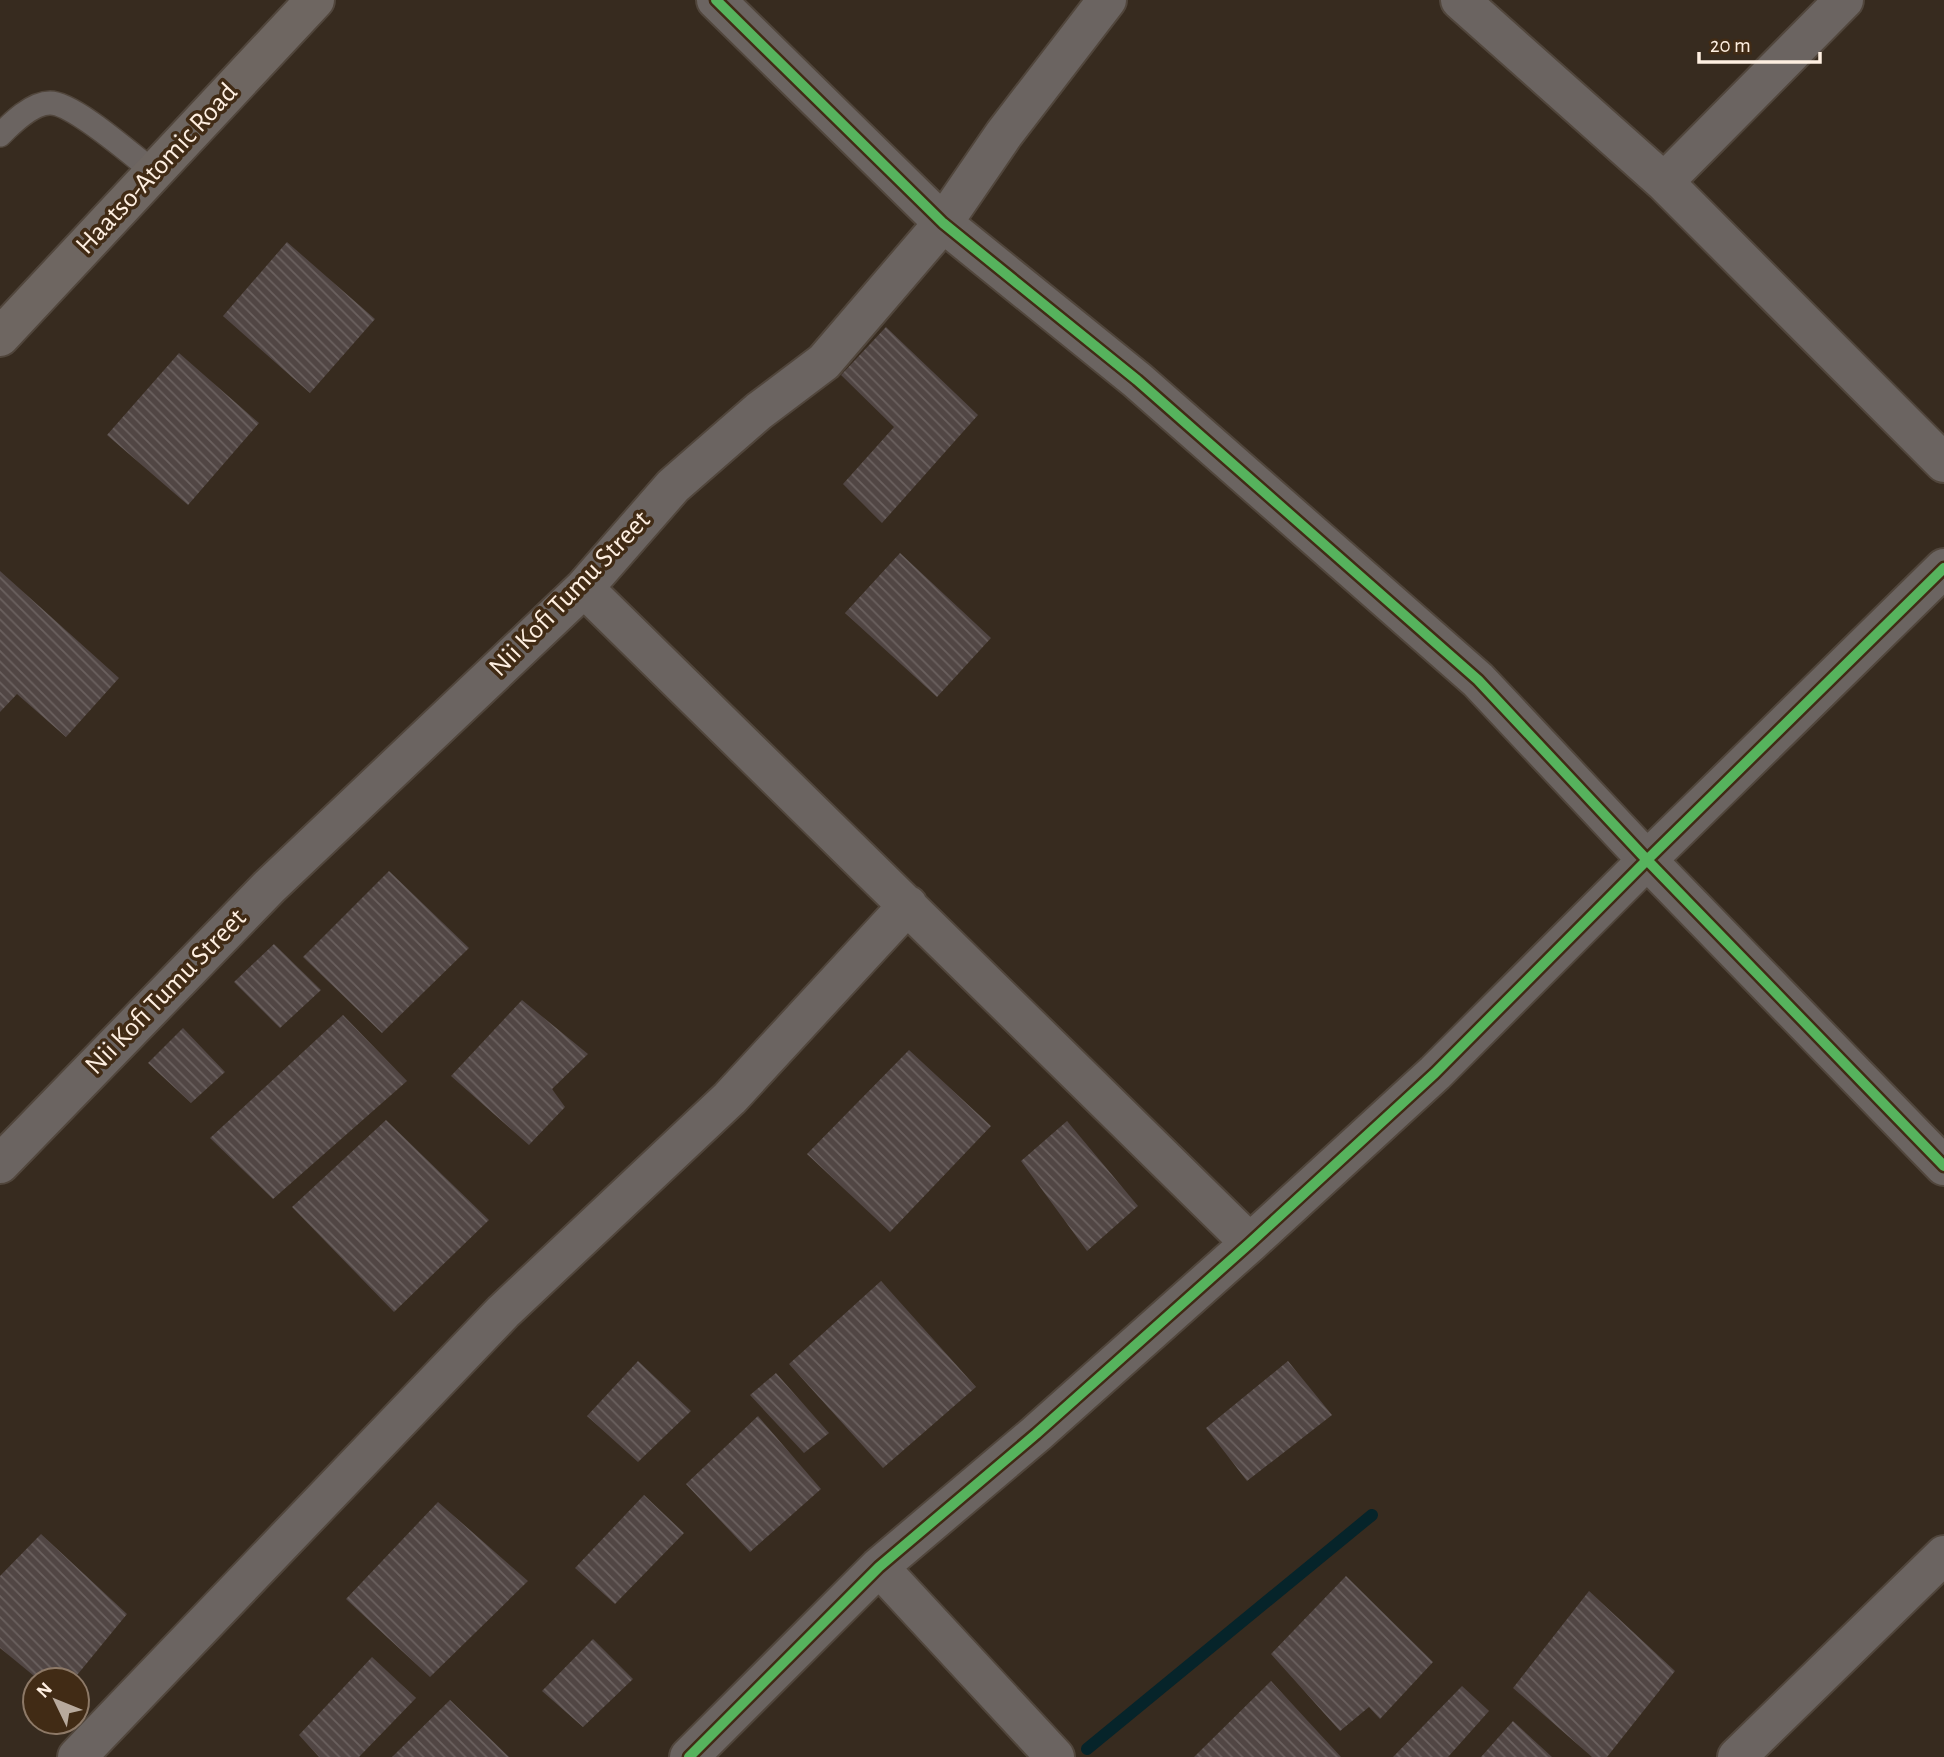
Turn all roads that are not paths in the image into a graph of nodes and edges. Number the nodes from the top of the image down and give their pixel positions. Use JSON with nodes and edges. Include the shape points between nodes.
{"nodes":[{"id":1,"x":314,"y":0,"type":"edge"},
{"id":2,"x":716,"y":0,"type":"edge"},
{"id":3,"x":1107,"y":0,"type":"edge"},
{"id":4,"x":1460,"y":0,"type":"edge"},
{"id":5,"x":1844,"y":0,"type":"edge"},
{"id":6,"x":0,"y":135,"type":"edge"},
{"id":7,"x":154,"y":172,"type":"junction"},
{"id":8,"x":1664,"y":182,"type":"junction"},
{"id":9,"x":943,"y":223,"type":"junction"},
{"id":10,"x":0,"y":337,"type":"edge"},
{"id":11,"x":1944,"y":463,"type":"edge"},
{"id":12,"x":1944,"y":568,"type":"edge"},
{"id":13,"x":584,"y":588,"type":"junction"},
{"id":14,"x":1647,"y":860,"type":"junction"},
{"id":15,"x":908,"y":905,"type":"junction"},
{"id":16,"x":0,"y":1164,"type":"edge"},
{"id":17,"x":1944,"y":1166,"type":"edge"},
{"id":18,"x":1250,"y":1243,"type":"junction"},
{"id":19,"x":1944,"y":1555,"type":"edge"},
{"id":20,"x":879,"y":1567,"type":"junction"},
{"id":21,"x":77,"y":1757,"type":"edge"},
{"id":22,"x":689,"y":1757,"type":"edge"},
{"id":23,"x":1055,"y":1757,"type":"edge"},
{"id":24,"x":1737,"y":1757,"type":"edge"}],
"edges":[{"from":1,"to":7,"type":"main road","name":"Haatso-Atomic Road"},
{"from":2,"to":9,"type":"street"},
{"from":3,"to":9,"type":"street","name":"Nii Kofi Tumu Street","via":[[1004,134]]},
{"from":4,"to":8,"type":"street"},
{"from":5,"to":8,"type":"street"},
{"from":6,"to":7,"type":"lane","via":[[12,122],[49,103],[83,118]]},
{"from":7,"to":10,"type":"main road","name":"Haatso-Atomic Road"},
{"from":8,"to":11,"type":"street"},
{"from":9,"to":13,"type":"street","name":"Nii Kofi Tumu Street","via":[[824,362],[673,486]]},
{"from":9,"to":14,"type":"street","via":[[1137,380],[1478,680]]},
{"from":12,"to":14,"type":"street"},
{"from":13,"to":15,"type":"street"},
{"from":13,"to":16,"type":"street","name":"Nii Kofi Tumu Street","via":[[269,887]]},
{"from":14,"to":17,"type":"street"},
{"from":14,"to":18,"type":"street","via":[[1436,1073]]},
{"from":15,"to":18,"type":"street"},
{"from":15,"to":21,"type":"street","via":[[730,1098],[503,1312]]},
{"from":18,"to":20,"type":"street"},
{"from":19,"to":24,"type":"street"},
{"from":20,"to":22,"type":"street"},
{"from":20,"to":23,"type":"street"}]}
